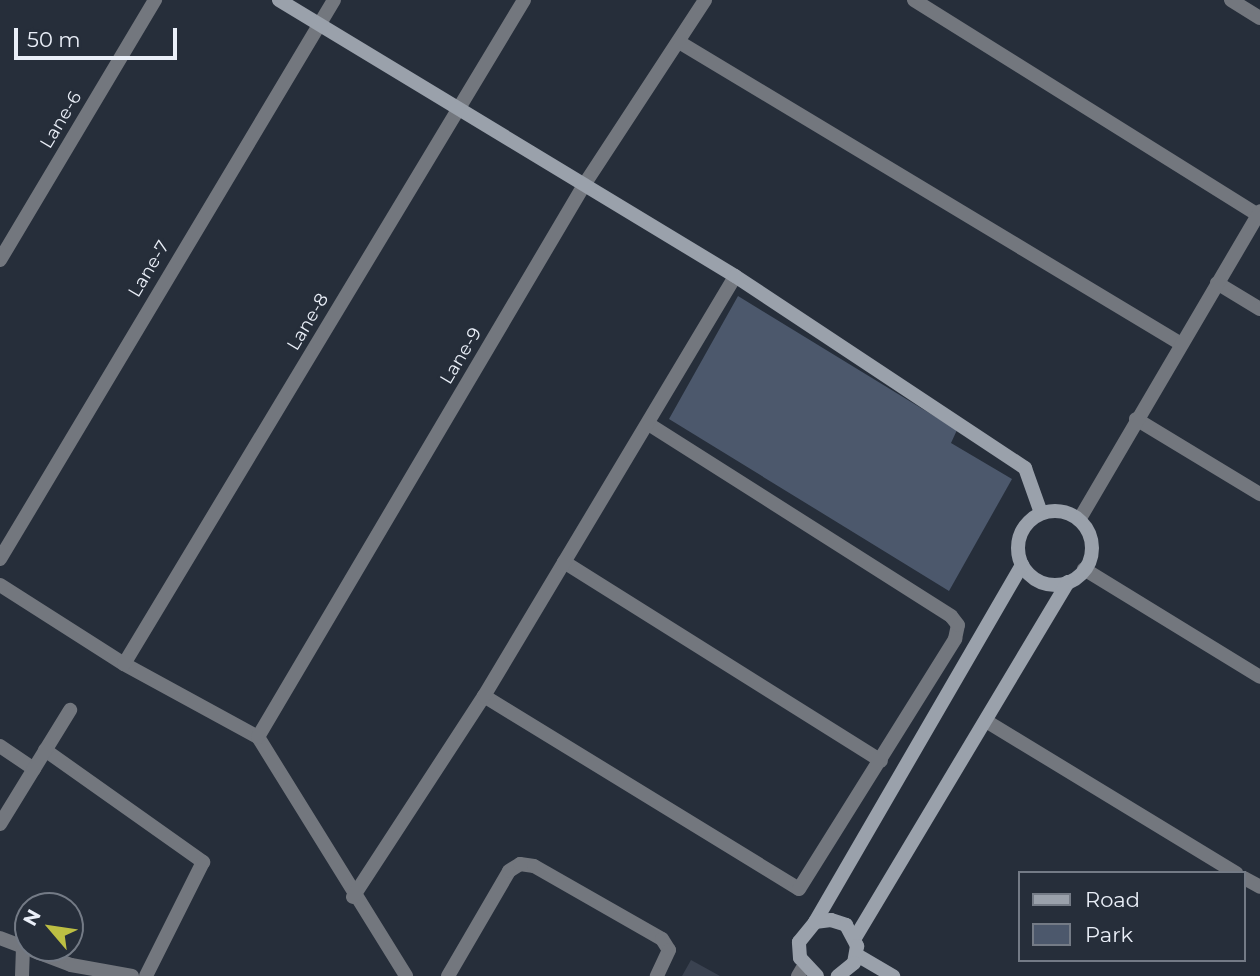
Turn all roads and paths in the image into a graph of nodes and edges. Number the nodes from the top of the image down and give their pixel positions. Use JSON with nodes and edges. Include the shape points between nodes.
{"nodes":[{"id":1,"x":155,"y":0,"type":"edge"},
{"id":2,"x":279,"y":0,"type":"edge"},
{"id":3,"x":334,"y":0,"type":"edge"},
{"id":4,"x":524,"y":0,"type":"edge"},
{"id":5,"x":705,"y":0,"type":"edge"},
{"id":6,"x":914,"y":0,"type":"edge"},
{"id":7,"x":1231,"y":0,"type":"edge"},
{"id":8,"x":1260,"y":18,"type":"edge"},
{"id":9,"x":316,"y":23,"type":"junction"},
{"id":10,"x":679,"y":42,"type":"junction"},
{"id":11,"x":459,"y":109,"type":"junction"},
{"id":12,"x":584,"y":185,"type":"junction"},
{"id":13,"x":1259,"y":213,"type":"edge"},
{"id":14,"x":0,"y":260,"type":"edge"},
{"id":15,"x":734,"y":276,"type":"junction"},
{"id":16,"x":1217,"y":283,"type":"junction"},
{"id":17,"x":1260,"y":309,"type":"edge"},
{"id":18,"x":1181,"y":344,"type":"junction"},
{"id":19,"x":1136,"y":419,"type":"junction"},
{"id":20,"x":648,"y":424,"type":"junction"},
{"id":21,"x":1260,"y":494,"type":"edge"},
{"id":22,"x":1041,"y":513,"type":"junction"},
{"id":23,"x":1079,"y":520,"type":"junction"},
{"id":24,"x":0,"y":559,"type":"edge"},
{"id":25,"x":564,"y":562,"type":"junction"},
{"id":26,"x":1022,"y":565,"type":"junction"},
{"id":27,"x":1084,"y":569,"type":"junction"},
{"id":28,"x":1068,"y":582,"type":"junction"},
{"id":29,"x":0,"y":585,"type":"edge"},
{"id":30,"x":124,"y":664,"type":"junction"},
{"id":31,"x":1260,"y":677,"type":"edge"},
{"id":32,"x":484,"y":696,"type":"junction"},
{"id":33,"x":70,"y":710,"type":"dead end"},
{"id":34,"x":986,"y":720,"type":"junction"},
{"id":35,"x":258,"y":737,"type":"junction"},
{"id":36,"x":0,"y":746,"type":"edge"},
{"id":37,"x":45,"y":750,"type":"junction"},
{"id":38,"x":881,"y":761,"type":"junction"},
{"id":39,"x":34,"y":769,"type":"junction"},
{"id":40,"x":0,"y":824,"type":"edge"},
{"id":41,"x":1233,"y":871,"type":"edge"},
{"id":42,"x":353,"y":897,"type":"junction"},
{"id":43,"x":814,"y":922,"type":"junction"},
{"id":44,"x":855,"y":938,"type":"junction"},
{"id":45,"x":857,"y":955,"type":"junction"},
{"id":46,"x":51,"y":962,"type":"edge"},
{"id":47,"x":69,"y":970,"type":"edge"},
{"id":48,"x":801,"y":971,"type":"edge"},
{"id":49,"x":132,"y":976,"type":"edge"},
{"id":50,"x":146,"y":976,"type":"edge"},
{"id":51,"x":406,"y":976,"type":"edge"},
{"id":52,"x":448,"y":976,"type":"edge"},
{"id":53,"x":657,"y":976,"type":"edge"},
{"id":54,"x":817,"y":976,"type":"edge"},
{"id":55,"x":841,"y":976,"type":"edge"},
{"id":56,"x":893,"y":976,"type":"edge"}],
"edges":[{"from":1,"to":14,"type":"street","name":"Lane-6"},
{"from":2,"to":9,"type":"street"},
{"from":3,"to":9,"type":"street","name":"Lane-7"},
{"from":4,"to":11,"type":"street","name":"Lane-8"},
{"from":5,"to":10,"type":"street","name":"Lane-9"},
{"from":6,"to":13,"type":"street"},
{"from":7,"to":8,"type":"street"},
{"from":9,"to":11,"type":"street"},
{"from":9,"to":24,"type":"street","name":"Lane-7"},
{"from":10,"to":12,"type":"street","name":"Lane-9"},
{"from":10,"to":18,"type":"street"},
{"from":11,"to":12,"type":"street"},
{"from":11,"to":30,"type":"street","name":"Lane-8"},
{"from":12,"to":15,"type":"street"},
{"from":12,"to":35,"type":"street","name":"Lane-9"},
{"from":13,"to":16,"type":"street"},
{"from":15,"to":20,"type":"street"},
{"from":15,"to":22,"type":"street","via":[[1025,468]]},
{"from":16,"to":17,"type":"street"},
{"from":16,"to":18,"type":"street"},
{"from":18,"to":19,"type":"street"},
{"from":19,"to":21,"type":"street"},
{"from":19,"to":23,"type":"street"},
{"from":20,"to":25,"type":"street"},
{"from":20,"to":38,"type":"street","via":[[958,625]]},
{"from":22,"to":23,"type":"street","via":[[1061,511]]},
{"from":22,"to":26,"type":"street","via":[[1020,535]]},
{"from":23,"to":27,"type":"street","via":[[1090,538]]},
{"from":25,"to":32,"type":"street"},
{"from":25,"to":38,"type":"street"},
{"from":26,"to":28,"type":"street","via":[[1037,580]]},
{"from":26,"to":43,"type":"street"},
{"from":27,"to":28,"type":"street"},
{"from":27,"to":31,"type":"street"},
{"from":28,"to":34,"type":"street"},
{"from":29,"to":30,"type":"street"},
{"from":30,"to":35,"type":"street"},
{"from":32,"to":38,"type":"street","via":[[799,889]]},
{"from":32,"to":42,"type":"street"},
{"from":33,"to":37,"type":"street"},
{"from":34,"to":41,"type":"street"},
{"from":34,"to":44,"type":"street"},
{"from":35,"to":42,"type":"street"},
{"from":36,"to":39,"type":"street"},
{"from":37,"to":39,"type":"street"},
{"from":37,"to":50,"type":"street","via":[[203,862]]},
{"from":39,"to":40,"type":"street"},
{"from":42,"to":51,"type":"street"},
{"from":43,"to":44,"type":"street","via":[[838,921]]},
{"from":43,"to":48,"type":"street","via":[[799,942]]},
{"from":44,"to":45,"type":"street"},
{"from":45,"to":55,"type":"street"},
{"from":45,"to":56,"type":"street"},
{"from":46,"to":47,"type":"street"},
{"from":47,"to":49,"type":"street"},
{"from":48,"to":54,"type":"street"},
{"from":52,"to":53,"type":"street","via":[[509,871],[520,864],[534,866],[662,939],[669,950]]}]}
